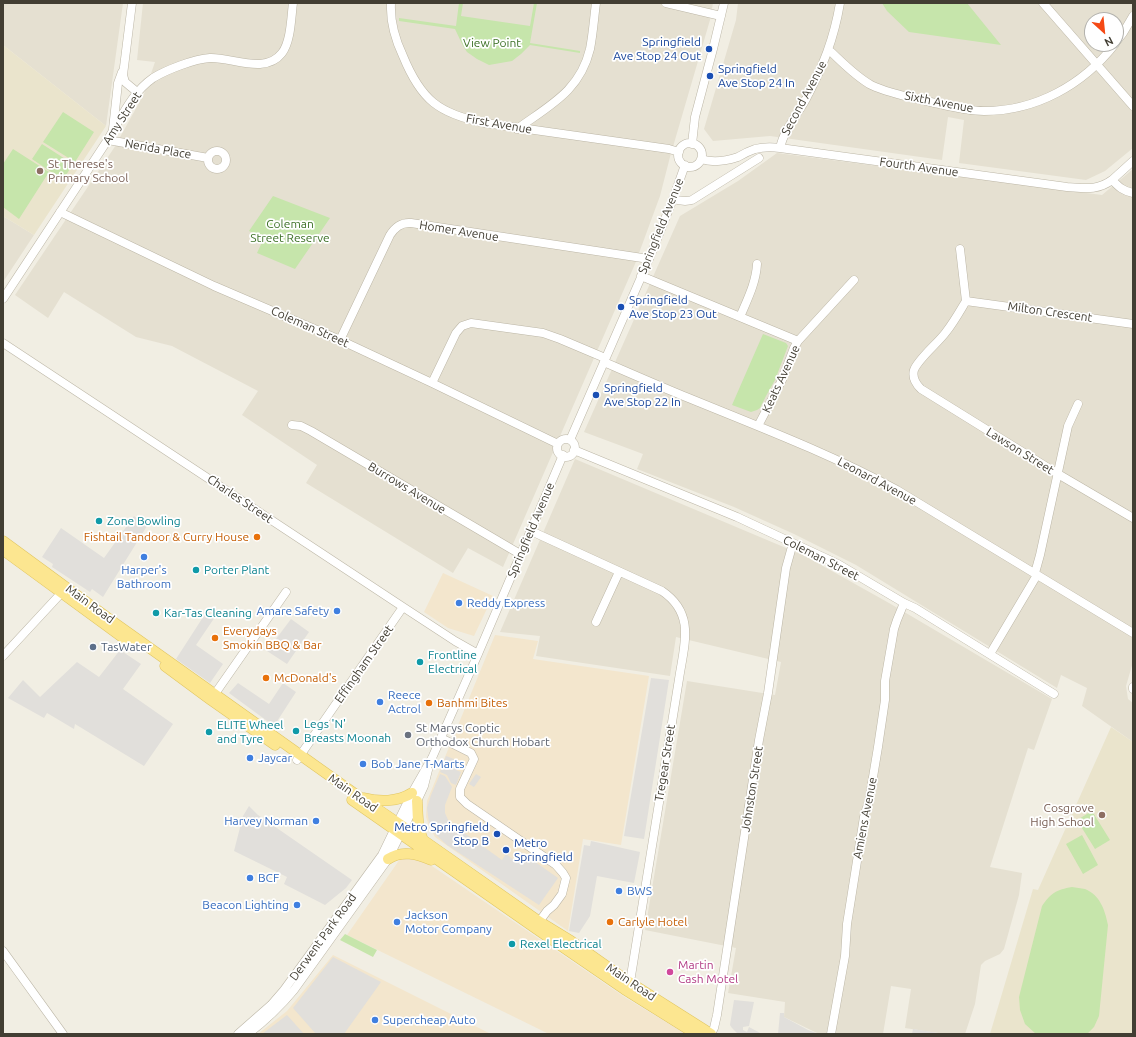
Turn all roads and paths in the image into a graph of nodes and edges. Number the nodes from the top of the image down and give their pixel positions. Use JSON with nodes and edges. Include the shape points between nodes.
{"nodes":[{"id":1,"x":132,"y":3,"type":"edge"},
{"id":2,"x":293,"y":3,"type":"edge"},
{"id":3,"x":391,"y":3,"type":"edge"},
{"id":4,"x":596,"y":3,"type":"edge"},
{"id":5,"x":666,"y":3,"type":"edge"},
{"id":6,"x":724,"y":3,"type":"edge"},
{"id":7,"x":840,"y":3,"type":"edge"},
{"id":8,"x":1043,"y":3,"type":"edge"},
{"id":9,"x":721,"y":16,"type":"junction"},
{"id":10,"x":1133,"y":16,"type":"edge"},
{"id":11,"x":1124,"y":31,"type":"edge"},
{"id":12,"x":829,"y":50,"type":"junction"},
{"id":13,"x":1107,"y":52,"type":"edge"},
{"id":14,"x":1097,"y":64,"type":"junction"},
{"id":15,"x":123,"y":70,"type":"junction"},
{"id":16,"x":137,"y":92,"type":"junction"},
{"id":17,"x":1133,"y":106,"type":"edge"},
{"id":18,"x":518,"y":128,"type":"junction"},
{"id":19,"x":112,"y":132,"type":"junction"},
{"id":20,"x":108,"y":140,"type":"junction"},
{"id":21,"x":692,"y":144,"type":"junction"},
{"id":22,"x":780,"y":148,"type":"junction"},
{"id":23,"x":678,"y":152,"type":"junction"},
{"id":24,"x":208,"y":158,"type":"dead end"},
{"id":25,"x":759,"y":158,"type":"dead end"},
{"id":26,"x":701,"y":159,"type":"junction"},
{"id":27,"x":1133,"y":162,"type":"edge"},
{"id":28,"x":685,"y":166,"type":"junction"},
{"id":29,"x":1112,"y":180,"type":"junction"},
{"id":30,"x":1133,"y":193,"type":"edge"},
{"id":31,"x":673,"y":199,"type":"junction"},
{"id":32,"x":60,"y":212,"type":"junction"},
{"id":33,"x":960,"y":250,"type":"dead end"},
{"id":34,"x":648,"y":259,"type":"junction"},
{"id":35,"x":757,"y":264,"type":"dead end"},
{"id":36,"x":641,"y":276,"type":"junction"},
{"id":37,"x":854,"y":280,"type":"dead end"},
{"id":38,"x":3,"y":298,"type":"edge"},
{"id":39,"x":966,"y":301,"type":"junction"},
{"id":40,"x":740,"y":317,"type":"junction"},
{"id":41,"x":1133,"y":324,"type":"edge"},
{"id":42,"x":340,"y":340,"type":"junction"},
{"id":43,"x":798,"y":341,"type":"junction"},
{"id":44,"x":3,"y":343,"type":"edge"},
{"id":45,"x":604,"y":360,"type":"junction"},
{"id":46,"x":432,"y":383,"type":"junction"},
{"id":47,"x":1078,"y":404,"type":"dead end"},
{"id":48,"x":292,"y":425,"type":"dead end"},
{"id":49,"x":758,"y":426,"type":"junction"},
{"id":50,"x":570,"y":440,"type":"junction"},
{"id":51,"x":558,"y":444,"type":"junction"},
{"id":52,"x":574,"y":450,"type":"junction"},
{"id":53,"x":563,"y":456,"type":"junction"},
{"id":54,"x":1058,"y":474,"type":"junction"},
{"id":55,"x":1133,"y":518,"type":"edge"},
{"id":56,"x":531,"y":531,"type":"junction"},
{"id":57,"x":3,"y":541,"type":"edge"},
{"id":58,"x":793,"y":543,"type":"junction"},
{"id":59,"x":3,"y":550,"type":"edge"},
{"id":60,"x":520,"y":554,"type":"junction"},
{"id":61,"x":619,"y":572,"type":"junction"},
{"id":62,"x":1036,"y":574,"type":"junction"},
{"id":63,"x":64,"y":591,"type":"junction"},
{"id":64,"x":286,"y":592,"type":"dead end"},
{"id":65,"x":904,"y":603,"type":"junction"},
{"id":66,"x":403,"y":607,"type":"junction"},
{"id":67,"x":596,"y":622,"type":"dead end"},
{"id":68,"x":1133,"y":633,"type":"edge"},
{"id":69,"x":478,"y":654,"type":"junction"},
{"id":70,"x":990,"y":654,"type":"junction"},
{"id":71,"x":3,"y":656,"type":"edge"},
{"id":72,"x":1054,"y":694,"type":"dead end"},
{"id":73,"x":213,"y":697,"type":"junction"},
{"id":74,"x":441,"y":738,"type":"junction"},
{"id":75,"x":299,"y":758,"type":"junction"},
{"id":76,"x":358,"y":796,"type":"junction"},
{"id":77,"x":415,"y":797,"type":"junction"},
{"id":78,"x":399,"y":829,"type":"junction"},
{"id":79,"x":423,"y":840,"type":"junction"},
{"id":80,"x":388,"y":859,"type":"junction"},
{"id":81,"x":454,"y":873,"type":"junction"},
{"id":82,"x":537,"y":925,"type":"junction"},
{"id":83,"x":3,"y":951,"type":"edge"},
{"id":84,"x":626,"y":985,"type":"junction"},
{"id":85,"x":63,"y":1034,"type":"edge"},
{"id":86,"x":238,"y":1034,"type":"edge"},
{"id":87,"x":248,"y":1034,"type":"edge"},
{"id":88,"x":696,"y":1034,"type":"edge"},
{"id":89,"x":711,"y":1034,"type":"edge"},
{"id":90,"x":831,"y":1034,"type":"edge"}],
"edges":[{"from":1,"to":15,"type":"street"},
{"from":2,"to":16,"type":"street","name":"Amy Street","via":[[287,44],[275,60],[256,64],[212,58],[198,60],[161,74]]},
{"from":3,"to":18,"type":"street","name":"First Avenue","via":[[392,23],[398,46],[411,76],[428,98],[461,117],[485,124]]},
{"from":4,"to":18,"type":"street","via":[[590,48],[579,76],[563,96]]},
{"from":5,"to":9,"type":"street"},
{"from":6,"to":9,"type":"street"},
{"from":7,"to":12,"type":"street","name":"Second Avenue"},
{"from":8,"to":14,"type":"street"},
{"from":9,"to":21,"type":"street","via":[[695,117]]},
{"from":10,"to":11,"type":"street","name":"Sixth Avenue"},
{"from":12,"to":14,"type":"street","name":"Sixth Avenue","via":[[862,79],[881,89],[948,106],[982,111],[1012,108],[1043,100]]},
{"from":12,"to":22,"type":"street","name":"Second Avenue","via":[[810,92],[784,135]]},
{"from":13,"to":14,"type":"street","name":"Sixth Avenue"},
{"from":14,"to":17,"type":"street"},
{"from":15,"to":16,"type":"street","via":[[125,82]]},
{"from":15,"to":19,"type":"street","via":[[118,84]]},
{"from":16,"to":19,"type":"street","name":"Amy Street"},
{"from":18,"to":23,"type":"street","name":"First Avenue"},
{"from":19,"to":20,"type":"street","name":"Amy Street"},
{"from":20,"to":24,"type":"street","name":"Nerida Place"},
{"from":20,"to":32,"type":"street","name":"Amy Street"},
{"from":21,"to":23,"type":"street","via":[[685,144]]},
{"from":21,"to":26,"type":"street","via":[[700,149]]},
{"from":22,"to":26,"type":"street","name":"Fourth Avenue","via":[[760,148],[722,161]]},
{"from":22,"to":29,"type":"street","name":"Fourth Avenue","via":[[1067,187],[1095,188]]},
{"from":23,"to":28,"type":"street","via":[[679,160]]},
{"from":25,"to":31,"type":"street","via":[[692,200]]},
{"from":26,"to":28,"type":"street","via":[[693,166]]},
{"from":27,"to":29,"type":"street","name":"Fourth Avenue"},
{"from":28,"to":31,"type":"street","name":"Springfield Avenue"},
{"from":29,"to":30,"type":"street","via":[[1119,188]]},
{"from":31,"to":34,"type":"street","name":"Springfield Avenue"},
{"from":32,"to":38,"type":"street","name":"Amy Street"},
{"from":32,"to":42,"type":"street","name":"Coleman Street","via":[[214,286]]},
{"from":33,"to":39,"type":"street"},
{"from":34,"to":36,"type":"street","name":"Springfield Avenue"},
{"from":34,"to":42,"type":"street","name":"Homer Avenue","via":[[401,224],[390,235]]},
{"from":35,"to":40,"type":"street","via":[[757,274]]},
{"from":36,"to":40,"type":"street"},
{"from":36,"to":45,"type":"street","name":"Springfield Avenue"},
{"from":37,"to":43,"type":"street","name":"Keats Avenue"},
{"from":39,"to":41,"type":"street","name":"Milton Crescent"},
{"from":39,"to":54,"type":"street","name":"Lawson Street","via":[[946,332],[918,363],[913,377],[916,384]]},
{"from":40,"to":43,"type":"street"},
{"from":42,"to":46,"type":"street","name":"Coleman Street"},
{"from":43,"to":49,"type":"street","name":"Keats Avenue","via":[[782,380]]},
{"from":44,"to":66,"type":"street","name":"Charles Street"},
{"from":45,"to":46,"type":"street","name":"Leonard Avenue","via":[[543,333],[471,324],[462,326],[456,333]]},
{"from":45,"to":49,"type":"street","name":"Leonard Avenue","via":[[678,394]]},
{"from":45,"to":50,"type":"street","name":"Springfield Avenue"},
{"from":46,"to":51,"type":"street","name":"Coleman Street"},
{"from":47,"to":54,"type":"street","via":[[1068,426]]},
{"from":48,"to":60,"type":"street","name":"Burrows Avenue","via":[[311,431]]},
{"from":49,"to":62,"type":"street","name":"Leonard Avenue","via":[[869,475]]},
{"from":50,"to":51,"type":"street","via":[[565,439]]},
{"from":50,"to":52,"type":"street","via":[[575,446]]},
{"from":51,"to":53,"type":"street","via":[[559,452]]},
{"from":52,"to":53,"type":"street","via":[[570,456]]},
{"from":52,"to":58,"type":"street","name":"Coleman Street","via":[[738,517]]},
{"from":53,"to":56,"type":"street","name":"Springfield Avenue"},
{"from":54,"to":55,"type":"street","name":"Lawson Street"},
{"from":54,"to":62,"type":"street"},
{"from":56,"to":60,"type":"street","name":"Springfield Avenue"},
{"from":56,"to":61,"type":"street","name":"Tregear Street"},
{"from":57,"to":63,"type":"main road","name":"Main Road"},
{"from":58,"to":65,"type":"street","name":"Coleman Street","via":[[849,570]]},
{"from":58,"to":89,"type":"street","name":"Johnston Street","via":[[786,568],[717,1015]]},
{"from":59,"to":63,"type":"main road","name":"Main Road"},
{"from":60,"to":69,"type":"street","name":"Springfield Avenue"},
{"from":61,"to":67,"type":"street"},
{"from":61,"to":84,"type":"street","name":"Tregear Street","via":[[669,595],[682,613],[685,626],[678,686]]},
{"from":62,"to":68,"type":"street","name":"Leonard Avenue"},
{"from":62,"to":70,"type":"street"},
{"from":63,"to":71,"type":"street"},
{"from":63,"to":73,"type":"main road","name":"Main Road"},
{"from":64,"to":73,"type":"street"},
{"from":65,"to":70,"type":"street","name":"Coleman Street"},
{"from":65,"to":90,"type":"street","name":"Amiens Avenue","via":[[894,629],[885,681],[885,700],[869,801],[864,817],[845,935],[845,956]]},
{"from":66,"to":69,"type":"street","name":"Charles Street"},
{"from":66,"to":75,"type":"street","name":"Effingham Street"},
{"from":69,"to":74,"type":"street","name":"Springfield Avenue"},
{"from":70,"to":72,"type":"street","name":"Coleman Street"},
{"from":73,"to":75,"type":"main road","name":"Main Road"},
{"from":74,"to":77,"type":"street","name":"Springfield Avenue","via":[[424,786]]},
{"from":74,"to":82,"type":"street","via":[[471,753],[474,759],[461,785],[460,797],[550,861],[566,878],[562,894]]},
{"from":75,"to":76,"type":"main road","name":"Main Road"},
{"from":75,"to":78,"type":"main road","name":"Main Road"},
{"from":76,"to":77,"type":"main road","via":[[384,801]]},
{"from":76,"to":78,"type":"main road","name":"Main Road"},
{"from":77,"to":78,"type":"street","name":"Springfield Avenue"},
{"from":77,"to":79,"type":"main road"},
{"from":78,"to":79,"type":"main road","name":"Main Road"},
{"from":78,"to":80,"type":"street","name":"Derwent Park Road"},
{"from":78,"to":81,"type":"main road","name":"Main Road"},
{"from":78,"to":86,"type":"street","name":"Derwent Park Road","via":[[284,990]]},
{"from":79,"to":82,"type":"main road","name":"Main Road"},
{"from":80,"to":81,"type":"main road","via":[[398,854],[422,856]]},
{"from":80,"to":87,"type":"street","name":"Derwent Park Road","via":[[294,990],[280,1007]]},
{"from":81,"to":82,"type":"main road","name":"Main Road"},
{"from":82,"to":84,"type":"main road","name":"Main Road"},
{"from":83,"to":85,"type":"street"},
{"from":84,"to":88,"type":"main road","name":"Main Road"},
{"from":84,"to":89,"type":"main road","name":"Main Road"}]}
